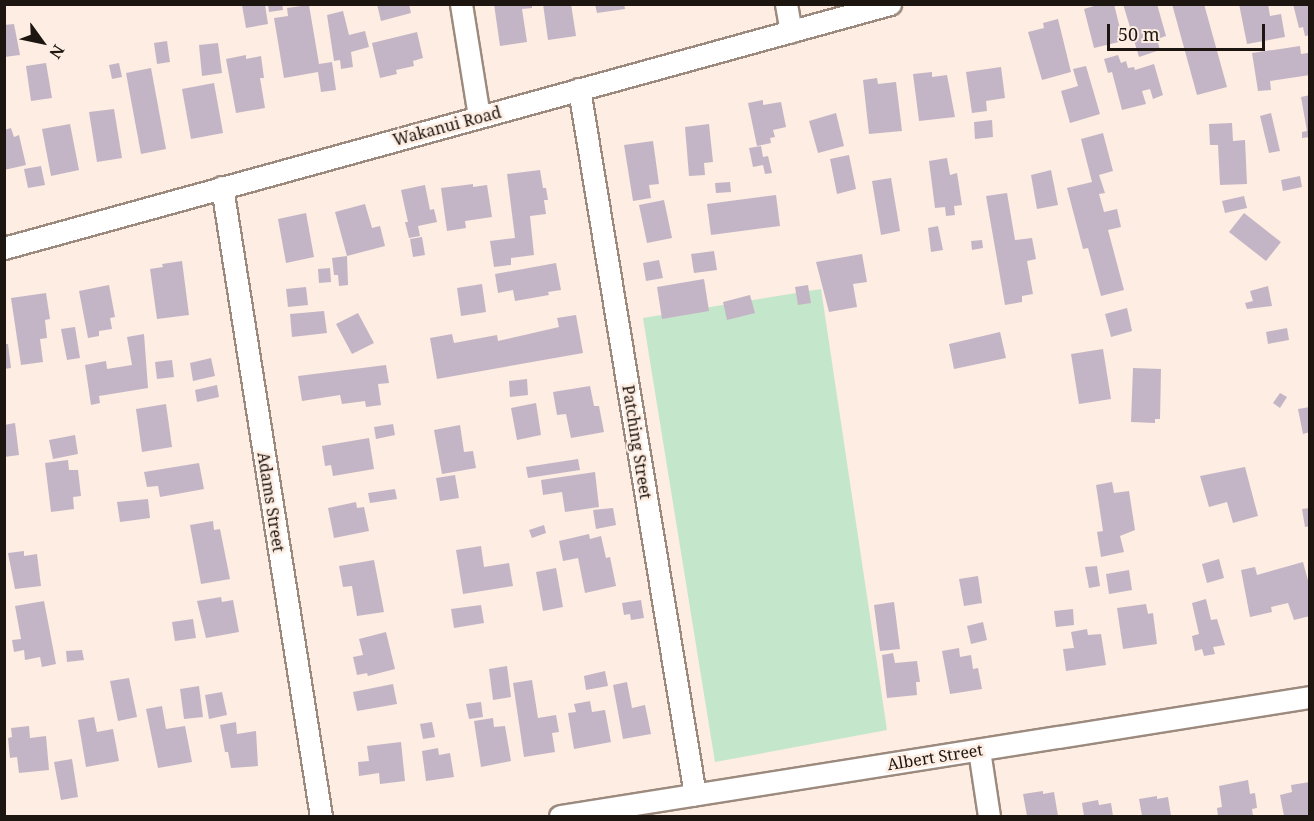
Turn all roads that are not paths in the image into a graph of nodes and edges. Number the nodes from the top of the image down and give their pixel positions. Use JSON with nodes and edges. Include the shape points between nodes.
{"nodes":[{"id":1,"x":461,"y":4,"type":"edge"},
{"id":2,"x":786,"y":4,"type":"edge"},
{"id":3,"x":890,"y":4,"type":"edge"},
{"id":4,"x":790,"y":32,"type":"junction"},
{"id":5,"x":579,"y":89,"type":"junction"},
{"id":6,"x":478,"y":117,"type":"junction"},
{"id":7,"x":222,"y":187,"type":"junction"},
{"id":8,"x":4,"y":248,"type":"edge"},
{"id":9,"x":1310,"y":697,"type":"edge"},
{"id":10,"x":979,"y":750,"type":"junction"},
{"id":11,"x":695,"y":795,"type":"junction"},
{"id":12,"x":321,"y":816,"type":"edge"},
{"id":13,"x":560,"y":816,"type":"edge"},
{"id":14,"x":990,"y":816,"type":"edge"}],
"edges":[{"from":1,"to":6,"type":"street"},
{"from":2,"to":4,"type":"street"},
{"from":3,"to":4,"type":"street","name":"Wakanui Road"},
{"from":4,"to":5,"type":"street","name":"Wakanui Road"},
{"from":5,"to":6,"type":"street","name":"Wakanui Road"},
{"from":5,"to":11,"type":"street","name":"Patching Street"},
{"from":6,"to":7,"type":"street","name":"Wakanui Road"},
{"from":7,"to":8,"type":"street","name":"Wakanui Road"},
{"from":7,"to":12,"type":"street","name":"Adams Street"},
{"from":9,"to":10,"type":"street","name":"Albert Street"},
{"from":10,"to":11,"type":"street","name":"Albert Street"},
{"from":10,"to":14,"type":"street"},
{"from":11,"to":13,"type":"street","name":"Albert Street"}]}
